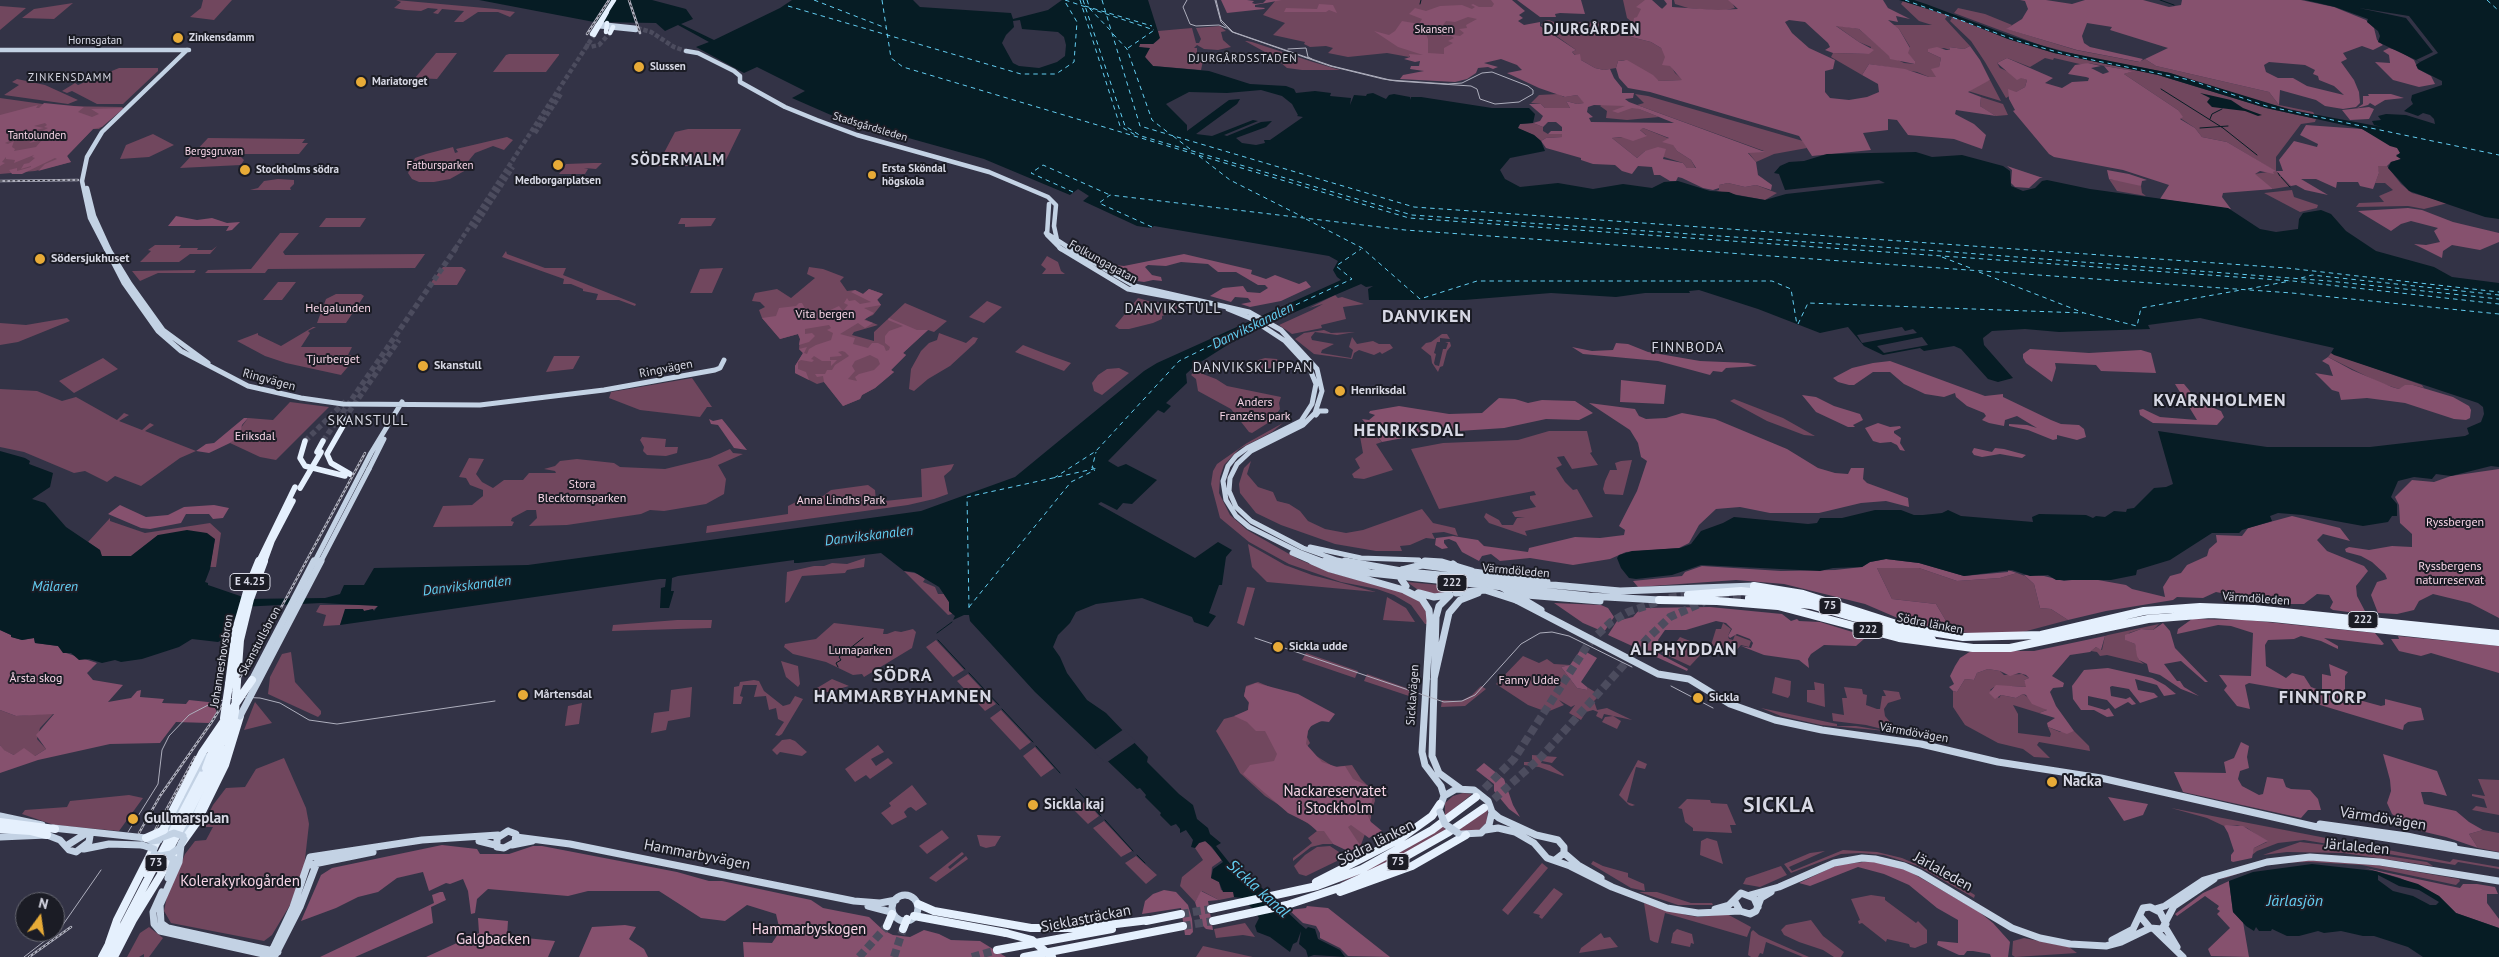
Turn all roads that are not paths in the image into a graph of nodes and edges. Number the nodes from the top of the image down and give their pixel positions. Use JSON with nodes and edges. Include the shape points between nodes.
{"nodes":[{"id":1,"x":615,"y":0,"type":"edge"},
{"id":2,"x":607,"y":14,"type":"junction"},
{"id":3,"x":598,"y":25,"type":"joint"},
{"id":4,"x":613,"y":26,"type":"junction"},
{"id":5,"x":636,"y":29,"type":"tunnel mouth"},
{"id":6,"x":0,"y":51,"type":"edge"},
{"id":7,"x":188,"y":51,"type":"joint"},
{"id":8,"x":685,"y":52,"type":"tunnel mouth"},
{"id":9,"x":1054,"y":208,"type":"junction"},
{"id":10,"x":1049,"y":233,"type":"junction"},
{"id":11,"x":1247,"y":313,"type":"junction"},
{"id":12,"x":1278,"y":332,"type":"junction"},
{"id":13,"x":721,"y":362,"type":"dead end"},
{"id":14,"x":404,"y":403,"type":"junction"},
{"id":15,"x":1326,"y":410,"type":"dead end"},
{"id":16,"x":346,"y":419,"type":"tunnel mouth"},
{"id":17,"x":1292,"y":431,"type":"junction"},
{"id":18,"x":305,"y":441,"type":"tunnel mouth"},
{"id":19,"x":323,"y":441,"type":"tunnel mouth"},
{"id":20,"x":322,"y":452,"type":"junction"},
{"id":21,"x":366,"y":469,"type":"junction"},
{"id":22,"x":1263,"y":535,"type":"junction"},
{"id":23,"x":1282,"y":538,"type":"junction"},
{"id":24,"x":1419,"y":560,"type":"junction"},
{"id":25,"x":1453,"y":564,"type":"junction"},
{"id":26,"x":1406,"y":567,"type":"junction"},
{"id":27,"x":1754,"y":586,"type":"joint"},
{"id":28,"x":1393,"y":587,"type":"junction"},
{"id":29,"x":1576,"y":588,"type":"junction"},
{"id":30,"x":1415,"y":592,"type":"junction"},
{"id":31,"x":1453,"y":594,"type":"junction"},
{"id":32,"x":1688,"y":595,"type":"tunnel mouth"},
{"id":33,"x":1749,"y":598,"type":"tunnel mouth"},
{"id":34,"x":1647,"y":600,"type":"junction"},
{"id":35,"x":1659,"y":600,"type":"joint"},
{"id":36,"x":1430,"y":614,"type":"junction"},
{"id":37,"x":1552,"y":619,"type":"junction"},
{"id":38,"x":1899,"y":626,"type":"junction"},
{"id":39,"x":2499,"y":634,"type":"edge"},
{"id":40,"x":2499,"y":642,"type":"edge"},
{"id":41,"x":2021,"y":646,"type":"junction"},
{"id":42,"x":1434,"y":678,"type":"junction"},
{"id":43,"x":252,"y":680,"type":"junction"},
{"id":44,"x":233,"y":683,"type":"junction"},
{"id":45,"x":1426,"y":693,"type":"junction"},
{"id":46,"x":1434,"y":696,"type":"junction"},
{"id":47,"x":1425,"y":705,"type":"junction"},
{"id":48,"x":1433,"y":707,"type":"junction"},
{"id":49,"x":240,"y":716,"type":"junction"},
{"id":50,"x":209,"y":768,"type":"junction"},
{"id":51,"x":1461,"y":788,"type":"junction"},
{"id":52,"x":1444,"y":796,"type":"junction"},
{"id":53,"x":1476,"y":797,"type":"tunnel mouth"},
{"id":54,"x":1440,"y":808,"type":"junction"},
{"id":55,"x":1484,"y":808,"type":"tunnel mouth"},
{"id":56,"x":1492,"y":812,"type":"junction"},
{"id":57,"x":0,"y":816,"type":"edge"},
{"id":58,"x":0,"y":822,"type":"edge"},
{"id":59,"x":0,"y":829,"type":"edge"},
{"id":60,"x":55,"y":829,"type":"junction"},
{"id":61,"x":1485,"y":830,"type":"junction"},
{"id":62,"x":87,"y":834,"type":"junction"},
{"id":63,"x":1462,"y":834,"type":"junction"},
{"id":64,"x":47,"y":835,"type":"junction"},
{"id":65,"x":498,"y":836,"type":"junction"},
{"id":66,"x":0,"y":837,"type":"edge"},
{"id":67,"x":516,"y":837,"type":"junction"},
{"id":68,"x":161,"y":838,"type":"junction"},
{"id":69,"x":1548,"y":838,"type":"junction"},
{"id":70,"x":183,"y":840,"type":"junction"},
{"id":71,"x":534,"y":840,"type":"junction"},
{"id":72,"x":144,"y":842,"type":"junction"},
{"id":73,"x":495,"y":845,"type":"junction"},
{"id":74,"x":66,"y":846,"type":"junction"},
{"id":75,"x":510,"y":846,"type":"junction"},
{"id":76,"x":82,"y":850,"type":"junction"},
{"id":77,"x":1540,"y":851,"type":"junction"},
{"id":78,"x":154,"y":852,"type":"junction"},
{"id":79,"x":1564,"y":853,"type":"junction"},
{"id":80,"x":168,"y":856,"type":"junction"},
{"id":81,"x":2499,"y":856,"type":"edge"},
{"id":82,"x":314,"y":860,"type":"junction"},
{"id":83,"x":1555,"y":860,"type":"junction"},
{"id":84,"x":170,"y":878,"type":"junction"},
{"id":85,"x":2215,"y":878,"type":"junction"},
{"id":86,"x":2499,"y":881,"type":"edge"},
{"id":87,"x":1779,"y":887,"type":"junction"},
{"id":88,"x":1280,"y":895,"type":"junction"},
{"id":89,"x":1750,"y":895,"type":"junction"},
{"id":90,"x":896,"y":900,"type":"junction"},
{"id":91,"x":1304,"y":900,"type":"junction"},
{"id":92,"x":1734,"y":900,"type":"junction"},
{"id":93,"x":854,"y":901,"type":"junction"},
{"id":94,"x":918,"y":904,"type":"junction"},
{"id":95,"x":1758,"y":906,"type":"junction"},
{"id":96,"x":1211,"y":909,"type":"tunnel mouth"},
{"id":97,"x":2155,"y":909,"type":"junction"},
{"id":98,"x":1740,"y":911,"type":"junction"},
{"id":99,"x":892,"y":913,"type":"junction"},
{"id":100,"x":1181,"y":914,"type":"tunnel mouth"},
{"id":101,"x":2140,"y":916,"type":"junction"},
{"id":102,"x":911,"y":918,"type":"junction"},
{"id":103,"x":133,"y":920,"type":"junction"},
{"id":104,"x":1149,"y":920,"type":"junction"},
{"id":105,"x":1213,"y":921,"type":"tunnel mouth"},
{"id":106,"x":887,"y":926,"type":"tunnel mouth"},
{"id":107,"x":1182,"y":926,"type":"tunnel mouth"},
{"id":108,"x":2165,"y":926,"type":"junction"},
{"id":109,"x":2152,"y":928,"type":"junction"},
{"id":110,"x":903,"y":929,"type":"tunnel mouth"},
{"id":111,"x":110,"y":943,"type":"junction"},
{"id":112,"x":1090,"y":943,"type":"junction"},
{"id":113,"x":2090,"y":945,"type":"junction"},
{"id":114,"x":998,"y":950,"type":"tunnel mouth"},
{"id":115,"x":273,"y":955,"type":"edge"},
{"id":116,"x":102,"y":957,"type":"edge"},
{"id":117,"x":107,"y":957,"type":"edge"},
{"id":118,"x":114,"y":957,"type":"edge"},
{"id":119,"x":1024,"y":957,"type":"edge"},
{"id":120,"x":1038,"y":957,"type":"edge"},
{"id":121,"x":1052,"y":957,"type":"edge"},
{"id":122,"x":2184,"y":957,"type":"edge"}],
"edges":[{"from":1,"to":2,"type":"highway"},
{"from":2,"to":3,"type":"highway","bridge":true,"via":[[594,34]]},
{"from":2,"to":4,"type":"highway","bridge":true,"via":[[608,33]]},
{"from":3,"to":4,"type":"main road"},
{"from":4,"to":5,"type":"main road"},
{"from":6,"to":7,"type":"main road","name":"Hornsgatan"},
{"from":7,"to":14,"type":"main road","name":"Ringvägen","via":[[110,126],[92,148],[82,171],[88,211],[115,268],[158,331],[181,351],[226,377],[256,388],[301,398],[343,404]]},
{"from":8,"to":9,"type":"main road","name":"Stadsgårdsleden","via":[[698,53],[734,71],[740,76],[740,82],[785,107],[840,130],[978,170],[1037,195]]},
{"from":9,"to":10,"type":"main road"},
{"from":9,"to":10,"type":"main road"},
{"from":10,"to":11,"type":"main road","name":"Folkungagatan","number":"222","via":[[1058,242],[1135,286]]},
{"from":10,"to":11,"type":"main road","name":"Folkungagatan","number":"222","via":[[1058,248],[1128,289]]},
{"from":11,"to":12,"type":"main road","number":"222"},
{"from":12,"to":17,"type":"main road","number":"222","via":[[1317,369],[1322,388],[1321,402],[1315,413],[1308,422]]},
{"from":12,"to":22,"type":"main road","number":"222","via":[[1309,367],[1316,389],[1312,404],[1306,416],[1291,427],[1241,451],[1224,476],[1223,491],[1230,507]]},
{"from":13,"to":14,"type":"main road","name":"Ringvägen","via":[[715,370],[597,392],[494,405]]},
{"from":14,"to":21,"type":"main road","name":"Skanstullsbron"},
{"from":15,"to":17,"type":"main road","via":[[1319,411],[1306,425]]},
{"from":16,"to":20,"type":"highway","number":"E 4.25"},
{"from":17,"to":23,"type":"main road","number":"222","via":[[1244,457],[1235,468],[1230,483],[1232,498],[1242,514]]},
{"from":18,"to":20,"type":"highway","via":[[300,458],[305,466],[348,475]]},
{"from":19,"to":20,"type":"highway","number":"E 4.25"},
{"from":20,"to":44,"type":"highway","name":"Johanneshovsbron","number":"E 4.25","bridge":true,"via":[[282,510],[248,588],[236,630]]},
{"from":21,"to":43,"type":"main road","name":"Skanstullsbron"},
{"from":21,"to":49,"type":"main road","name":"Skanstullsbron","bridge":true},
{"from":22,"to":28,"type":"main road","via":[[1280,548],[1316,564]]},
{"from":22,"to":34,"type":"main road","name":"Värmdöleden","number":"222","via":[[1324,561],[1385,576]]},
{"from":23,"to":24,"type":"main road","name":"Värmdövägen","via":[[1344,555],[1380,560]]},
{"from":23,"to":29,"type":"main road","name":"Värmdöleden","number":"222","via":[[1337,560],[1378,569]]},
{"from":24,"to":25,"type":"main road","name":"Värmdövägen"},
{"from":24,"to":26,"type":"main road"},
{"from":25,"to":31,"type":"main road","name":"Sicklavägen","bridge":true,"via":[[1466,578],[1465,584]]},
{"from":25,"to":37,"type":"main road","name":"Värmdövägen","bridge":true,"via":[[1482,576]]},
{"from":26,"to":29,"type":"main road","via":[[1528,579]]},
{"from":26,"to":30,"type":"main road","bridge":true,"via":[[1401,579]]},
{"from":27,"to":29,"type":"main road","name":"Värmdöleden","number":"222","via":[[1635,592]]},
{"from":27,"to":38,"type":"highway","number":"222","via":[[1803,594]]},
{"from":28,"to":30,"type":"main road","name":"Värmdövägen"},
{"from":28,"to":36,"type":"main road","via":[[1418,597]]},
{"from":30,"to":31,"type":"main road","name":"Värmdövägen","via":[[1434,596]]},
{"from":30,"to":36,"type":"main road","via":[[1426,602]]},
{"from":31,"to":37,"type":"main road","name":"Värmdövägen","bridge":true,"via":[[1484,590],[1516,600]]},
{"from":31,"to":42,"type":"main road","name":"Sicklavägen","via":[[1439,606],[1436,616]]},
{"from":32,"to":38,"type":"highway","name":"Södra länken","number":"75","via":[[1730,591],[1781,595]]},
{"from":33,"to":41,"type":"highway","name":"Södra länken","number":"75","via":[[1811,605],[1929,639]]},
{"from":34,"to":35,"type":"main road","name":"Värmdöleden","number":"222"},
{"from":34,"to":42,"type":"main road","via":[[1581,600],[1488,592],[1470,595],[1457,602],[1449,613]]},
{"from":35,"to":41,"type":"highway","number":"222","via":[[1778,606],[1899,638],[1944,646]]},
{"from":36,"to":45,"type":"main road","name":"Sicklavägen"},
{"from":37,"to":81,"type":"main road","name":"Värmdövägen","via":[[1658,674],[1689,679],[1730,704],[1775,720],[1913,742],[1998,762],[2101,778],[2290,822]]},
{"from":38,"to":39,"type":"highway","name":"Värmdöleden","number":"222","via":[[1964,637],[2013,637],[2040,635],[2144,611],[2227,607]]},
{"from":40,"to":41,"type":"highway","name":"Värmdöleden","number":"222","via":[[2230,615],[2194,615],[2148,619]]},
{"from":42,"to":46,"type":"main road","name":"Sicklavägen"},
{"from":43,"to":68,"type":"main road","name":"Skanstullsbron","bridge":true},
{"from":43,"to":111,"type":"highway","bridge":true,"via":[[202,753],[117,920]]},
{"from":44,"to":50,"type":"highway","name":"Johanneshovsbron","number":"E 4.25","bridge":true},
{"from":44,"to":70,"type":"highway","bridge":true,"via":[[235,712],[225,757]]},
{"from":44,"to":72,"type":"highway","bridge":true,"via":[[214,735],[164,830]]},
{"from":45,"to":46,"type":"main road"},
{"from":45,"to":47,"type":"main road","name":"Sicklavägen"},
{"from":46,"to":48,"type":"main road","name":"Sicklavägen"},
{"from":47,"to":48,"type":"main road"},
{"from":47,"to":52,"type":"main road","name":"Sicklavägen","via":[[1423,759]]},
{"from":48,"to":51,"type":"main road","name":"Sicklavägen","via":[[1433,764],[1442,777]]},
{"from":49,"to":70,"type":"main road","name":"Skanstullsbron","bridge":true},
{"from":49,"to":103,"type":"highway","bridge":true,"via":[[225,765],[197,822]]},
{"from":50,"to":103,"type":"highway","number":"73"},
{"from":50,"to":117,"type":"highway","number":"73"},
{"from":51,"to":52,"type":"main road"},
{"from":51,"to":56,"type":"main road","via":[[1482,795]]},
{"from":52,"to":54,"type":"main road"},
{"from":53,"to":88,"type":"highway","name":"Södra länken","number":"75","via":[[1432,830],[1387,856],[1329,881]]},
{"from":54,"to":63,"type":"main road","bridge":true,"via":[[1445,824]]},
{"from":54,"to":88,"type":"highway","via":[[1383,849],[1318,881]]},
{"from":55,"to":91,"type":"highway","name":"Södra länken","number":"75","via":[[1396,862],[1342,888]]},
{"from":56,"to":61,"type":"main road","via":[[1491,822]]},
{"from":56,"to":69,"type":"main road","via":[[1520,828]]},
{"from":57,"to":60,"type":"main road"},
{"from":58,"to":60,"type":"highway"},
{"from":59,"to":64,"type":"highway"},
{"from":60,"to":62,"type":"main road"},
{"from":61,"to":63,"type":"main road"},
{"from":61,"to":77,"type":"main road","via":[[1498,828],[1515,832],[1534,843]]},
{"from":62,"to":72,"type":"main road"},
{"from":62,"to":74,"type":"main road"},
{"from":62,"to":76,"type":"main road","via":[[90,840]]},
{"from":63,"to":91,"type":"highway","via":[[1412,866],[1355,888]]},
{"from":64,"to":66,"type":"main road"},
{"from":64,"to":74,"type":"main road"},
{"from":65,"to":67,"type":"main road","name":"Hammarbyvägen","via":[[510,830]]},
{"from":65,"to":73,"type":"main road"},
{"from":65,"to":82,"type":"main road","name":"Hammarbyvägen","via":[[422,840]]},
{"from":67,"to":71,"type":"main road","name":"Hammarbyvägen"},
{"from":67,"to":75,"type":"main road"},
{"from":68,"to":70,"type":"main road","bridge":true,"via":[[174,833]]},
{"from":68,"to":72,"type":"main road","bridge":true},
{"from":68,"to":78,"type":"main road","name":"Skanstullsbron","bridge":true},
{"from":69,"to":77,"type":"main road","via":[[1540,842]]},
{"from":69,"to":79,"type":"main road","via":[[1560,842]]},
{"from":70,"to":80,"type":"main road","bridge":true},
{"from":70,"to":84,"type":"main road","via":[[182,853]]},
{"from":71,"to":75,"type":"main road","name":"Hammarbyvägen"},
{"from":71,"to":93,"type":"main road","name":"Hammarbyvägen","via":[[570,844]]},
{"from":72,"to":76,"type":"main road"},
{"from":72,"to":78,"type":"main road","bridge":true},
{"from":73,"to":75,"type":"main road","name":"Hammarbyvägen","via":[[501,849]]},
{"from":73,"to":82,"type":"main road","name":"Hammarbyvägen","via":[[480,841],[420,843]]},
{"from":74,"to":76,"type":"main road","via":[[72,852]]},
{"from":77,"to":83,"type":"main road","via":[[1546,858]]},
{"from":78,"to":80,"type":"main road","bridge":true},
{"from":78,"to":111,"type":"highway"},
{"from":79,"to":83,"type":"main road"},
{"from":79,"to":92,"type":"main road","via":[[1578,865],[1614,884],[1678,908],[1719,908]]},
{"from":80,"to":84,"type":"main road","bridge":true,"via":[[174,860]]},
{"from":82,"to":115,"type":"main road"},
{"from":83,"to":98,"type":"main road","via":[[1667,908],[1698,913]]},
{"from":84,"to":115,"type":"main road","via":[[153,912],[154,924],[160,931]]},
{"from":85,"to":86,"type":"main road","name":"Järlaleden","via":[[2266,862],[2327,857]]},
{"from":85,"to":97,"type":"main road","name":"Järlaleden","via":[[2196,884],[2165,906]]},
{"from":85,"to":108,"type":"main road","name":"Järlaleden","via":[[2174,906]]},
{"from":87,"to":89,"type":"main road","name":"Järlaleden"},
{"from":87,"to":95,"type":"main road","name":"Järlaleden","via":[[1762,898]]},
{"from":87,"to":113,"type":"main road","name":"Järlaleden","via":[[1849,860],[1862,858],[1890,862],[1920,873],[2020,931],[2061,943]]},
{"from":88,"to":96,"type":"highway","number":"75"},
{"from":89,"to":92,"type":"main road","via":[[1738,894]]},
{"from":89,"to":95,"type":"main road"},
{"from":90,"to":93,"type":"main road","name":"Hammarbyvägen","via":[[880,903]]},
{"from":90,"to":94,"type":"main road","via":[[909,896]]},
{"from":90,"to":99,"type":"main road"},
{"from":91,"to":105,"type":"highway","name":"Södra länken","number":"75"},
{"from":92,"to":98,"type":"main road"},
{"from":93,"to":99,"type":"main road","name":"Hammarbyvägen"},
{"from":94,"to":102,"type":"main road"},
{"from":94,"to":104,"type":"highway","via":[[934,911],[1031,928],[1083,928]]},
{"from":95,"to":98,"type":"main road","via":[[1750,914]]},
{"from":97,"to":101,"type":"main road","name":"Järlaleden","via":[[2143,908]]},
{"from":97,"to":108,"type":"main road","via":[[2164,916]]},
{"from":99,"to":102,"type":"main road","via":[[896,919]]},
{"from":99,"to":106,"type":"highway"},
{"from":100,"to":104,"type":"highway","name":"Sicklasträckan"},
{"from":101,"to":109,"type":"main road"},
{"from":101,"to":113,"type":"main road","name":"Järlaleden","via":[[2133,929],[2118,939]]},
{"from":102,"to":110,"type":"highway"},
{"from":102,"to":121,"type":"highway","bridge":true,"via":[[1032,940]]},
{"from":103,"to":118,"type":"highway","number":"73"},
{"from":104,"to":114,"type":"highway","name":"Sicklasträckan"},
{"from":107,"to":112,"type":"highway","name":"Sicklasträckan"},
{"from":108,"to":109,"type":"main road","name":"Järlaleden"},
{"from":108,"to":122,"type":"main road"},
{"from":109,"to":113,"type":"main road","name":"Järlaleden","via":[[2121,942],[2106,946]]},
{"from":109,"to":122,"type":"main road"},
{"from":111,"to":116,"type":"highway"},
{"from":112,"to":119,"type":"highway","name":"Sicklasträckan"},
{"from":112,"to":120,"type":"highway"}]}
